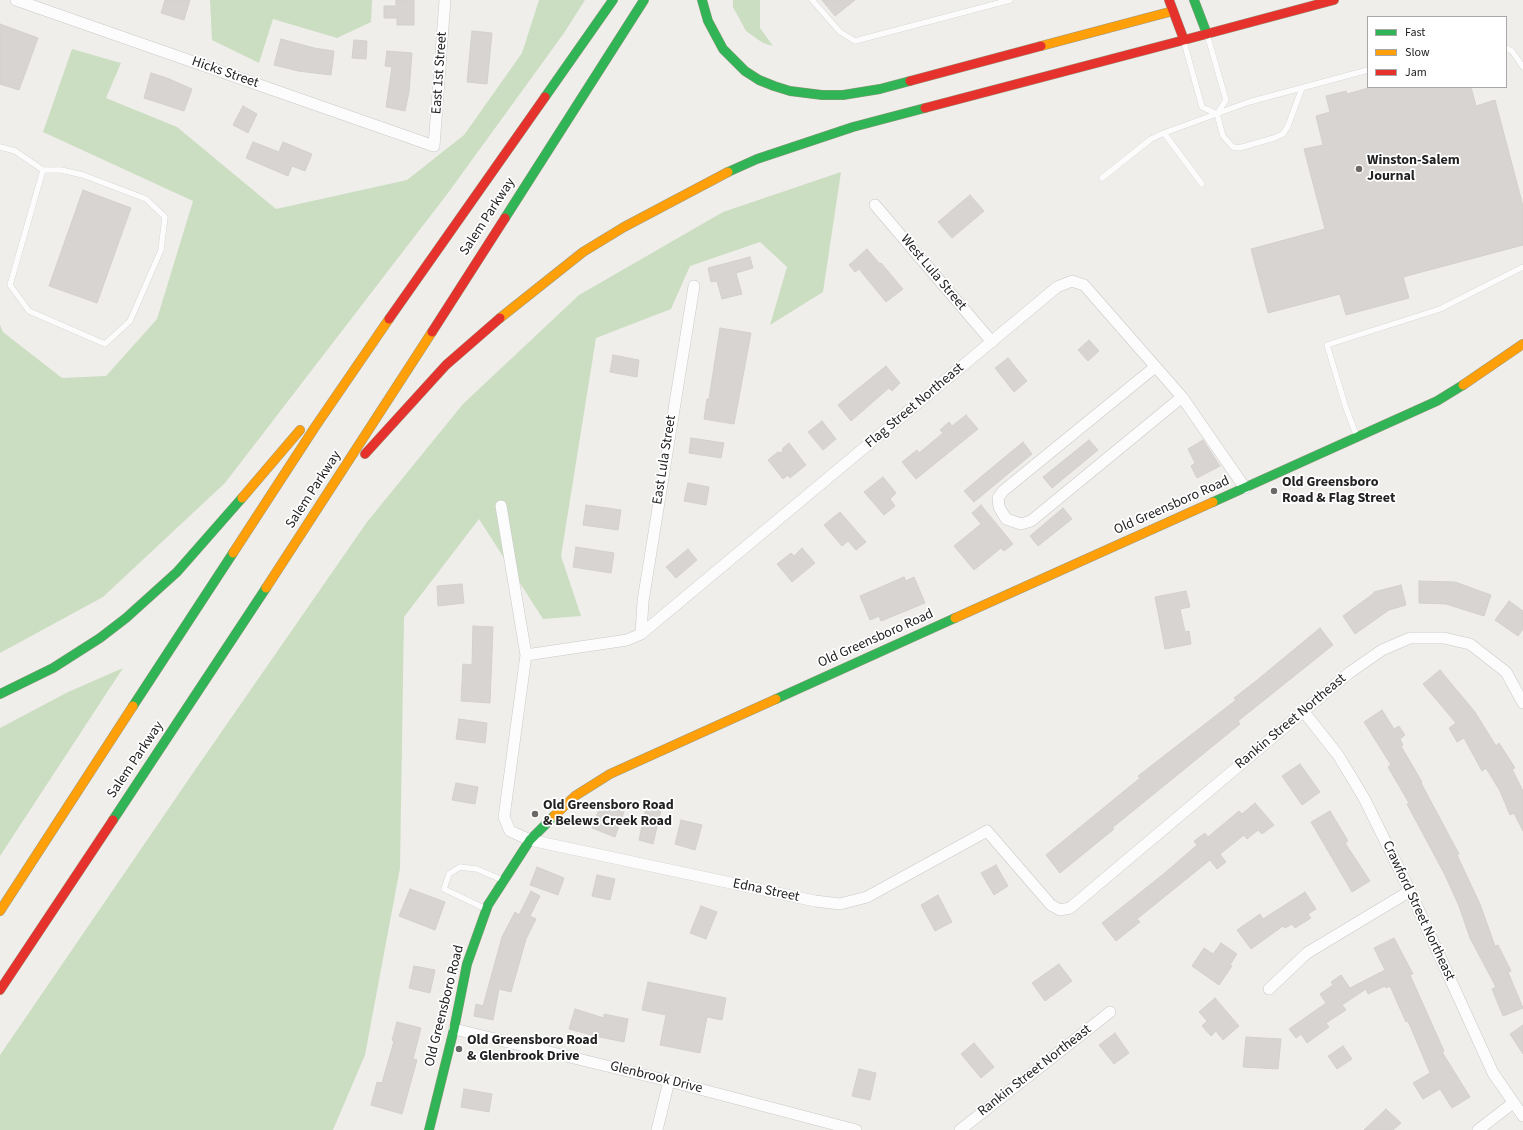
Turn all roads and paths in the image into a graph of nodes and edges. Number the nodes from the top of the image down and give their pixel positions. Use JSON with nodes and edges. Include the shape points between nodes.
{"nodes":[{"id":1,"x":16,"y":0,"type":"edge"},
{"id":2,"x":445,"y":0,"type":"edge"},
{"id":3,"x":613,"y":0,"type":"edge"},
{"id":4,"x":644,"y":0,"type":"edge"},
{"id":5,"x":702,"y":0,"type":"edge"},
{"id":6,"x":812,"y":0,"type":"edge"},
{"id":7,"x":1007,"y":0,"type":"edge"},
{"id":8,"x":1169,"y":0,"type":"edge"},
{"id":9,"x":1334,"y":0,"type":"edge"},
{"id":10,"x":1198,"y":1,"type":"edge"},
{"id":11,"x":1173,"y":12,"type":"junction"},
{"id":12,"x":1207,"y":34,"type":"junction"},
{"id":13,"x":1184,"y":40,"type":"junction"},
{"id":14,"x":1507,"y":48,"type":"edge"},
{"id":15,"x":1523,"y":67,"type":"edge"},
{"id":16,"x":1367,"y":70,"type":"edge"},
{"id":17,"x":1302,"y":88,"type":"junction"},
{"id":18,"x":1217,"y":114,"type":"junction"},
{"id":19,"x":1164,"y":133,"type":"junction"},
{"id":20,"x":434,"y":146,"type":"joint"},
{"id":21,"x":0,"y":147,"type":"edge"},
{"id":22,"x":43,"y":170,"type":"junction"},
{"id":23,"x":1102,"y":178,"type":"dead end"},
{"id":24,"x":1202,"y":184,"type":"dead end"},
{"id":25,"x":874,"y":205,"type":"dead end"},
{"id":26,"x":1523,"y":267,"type":"edge"},
{"id":27,"x":694,"y":286,"type":"dead end"},
{"id":28,"x":372,"y":342,"type":"junction"},
{"id":29,"x":992,"y":342,"type":"junction"},
{"id":30,"x":1523,"y":344,"type":"edge"},
{"id":31,"x":1155,"y":367,"type":"junction"},
{"id":32,"x":1182,"y":397,"type":"junction"},
{"id":33,"x":1357,"y":438,"type":"junction"},
{"id":34,"x":1245,"y":488,"type":"junction"},
{"id":35,"x":324,"y":501,"type":"junction"},
{"id":36,"x":501,"y":506,"type":"dead end"},
{"id":37,"x":641,"y":634,"type":"junction"},
{"id":38,"x":526,"y":655,"type":"junction"},
{"id":39,"x":0,"y":694,"type":"edge"},
{"id":40,"x":1523,"y":703,"type":"edge"},
{"id":41,"x":1304,"y":712,"type":"junction"},
{"id":42,"x":987,"y":831,"type":"joint"},
{"id":43,"x":530,"y":840,"type":"junction"},
{"id":44,"x":504,"y":881,"type":"junction"},
{"id":45,"x":1410,"y":891,"type":"junction"},
{"id":46,"x":487,"y":909,"type":"junction"},
{"id":47,"x":0,"y":911,"type":"edge"},
{"id":48,"x":1269,"y":989,"type":"dead end"},
{"id":49,"x":0,"y":990,"type":"edge"},
{"id":50,"x":1110,"y":1012,"type":"dead end"},
{"id":51,"x":454,"y":1029,"type":"junction"},
{"id":52,"x":669,"y":1081,"type":"junction"},
{"id":53,"x":1512,"y":1103,"type":"junction"},
{"id":54,"x":1523,"y":1116,"type":"edge"},
{"id":55,"x":430,"y":1130,"type":"edge"},
{"id":56,"x":657,"y":1130,"type":"edge"},
{"id":57,"x":856,"y":1130,"type":"edge"},
{"id":58,"x":960,"y":1130,"type":"edge"},
{"id":59,"x":1478,"y":1130,"type":"edge"}],
"edges":[{"from":1,"to":20,"type":"street","name":"Hicks Street"},
{"from":2,"to":20,"type":"street","name":"East 1st Street"},
{"from":3,"to":28,"type":"main road","name":"Salem Parkway"},
{"from":4,"to":35,"type":"main road","name":"Salem Parkway"},
{"from":5,"to":11,"type":"main road","via":[[714,35],[723,49],[745,71],[759,80],[790,91],[822,95],[843,95],[880,89]]},
{"from":6,"to":7,"type":"lane","via":[[840,32],[855,41]]},
{"from":8,"to":11,"type":"main road"},
{"from":9,"to":12,"type":"main road"},
{"from":10,"to":11,"type":"main road"},
{"from":10,"to":12,"type":"main road"},
{"from":11,"to":13,"type":"main road"},
{"from":12,"to":13,"type":"main road"},
{"from":12,"to":18,"type":"lane","via":[[1226,100]]},
{"from":13,"to":18,"type":"lane","via":[[1202,107]]},
{"from":13,"to":35,"type":"main road","via":[[805,142],[738,168],[668,202],[583,252],[479,335],[415,397]]},
{"from":14,"to":15,"type":"lane","via":[[1512,51]]},
{"from":16,"to":17,"type":"lane"},
{"from":17,"to":18,"type":"lane","via":[[1249,102]]},
{"from":17,"to":18,"type":"lane","via":[[1288,126],[1283,134],[1274,138],[1239,148],[1233,147],[1223,136]]},
{"from":18,"to":19,"type":"lane"},
{"from":19,"to":23,"type":"lane","via":[[1151,139]]},
{"from":19,"to":24,"type":"lane"},
{"from":21,"to":22,"type":"lane","via":[[15,151]]},
{"from":22,"to":22,"type":"lane","via":[[10,285],[29,311],[105,344],[130,321],[162,250],[165,217],[146,199],[83,175],[61,170]]},
{"from":25,"to":29,"type":"street","name":"West Lula Street"},
{"from":26,"to":33,"type":"lane","via":[[1440,309],[1327,345]]},
{"from":27,"to":37,"type":"street","name":"East Lula Street","via":[[642,601]]},
{"from":28,"to":39,"type":"main road","via":[[240,503],[177,572],[126,618],[93,642],[36,677]]},
{"from":28,"to":47,"type":"main road","name":"Salem Parkway"},
{"from":29,"to":31,"type":"street","name":"Flag Street Northeast","via":[[1058,287],[1072,281],[1084,285]]},
{"from":29,"to":37,"type":"street","name":"Flag Street Northeast"},
{"from":30,"to":33,"type":"main road","name":"Old Greensboro Road","via":[[1437,401]]},
{"from":31,"to":32,"type":"street","name":"Flag Street Northeast"},
{"from":31,"to":32,"type":"street","via":[[1002,491],[998,498],[999,507],[1006,519],[1021,524],[1031,521]]},
{"from":32,"to":34,"type":"street","name":"Flag Street Northeast"},
{"from":33,"to":34,"type":"main road","name":"Old Greensboro Road"},
{"from":34,"to":43,"type":"main road","name":"Old Greensboro Road","via":[[610,774],[575,796]]},
{"from":35,"to":49,"type":"main road","name":"Salem Parkway"},
{"from":36,"to":38,"type":"street","name":"Edna Street"},
{"from":37,"to":38,"type":"street","name":"Flag Street Northeast","via":[[627,640]]},
{"from":38,"to":43,"type":"street","name":"Edna Street","via":[[504,817],[510,831]]},
{"from":40,"to":41,"type":"street","name":"Rankin Street Northeast","via":[[1506,672],[1470,644],[1444,638],[1410,638],[1382,650],[1349,672]]},
{"from":41,"to":42,"type":"street","name":"Rankin Street Northeast","via":[[1070,908],[1060,910],[1051,905]]},
{"from":41,"to":45,"type":"street","name":"Crawford Street Northeast","via":[[1338,755],[1364,798]]},
{"from":42,"to":43,"type":"street","name":"Edna Street","via":[[867,897],[840,904],[815,901]]},
{"from":43,"to":44,"type":"main road","name":"Old Greensboro Road"},
{"from":44,"to":46,"type":"main road","name":"Old Greensboro Road"},
{"from":44,"to":46,"type":"lane","via":[[477,869],[460,867],[449,874],[444,888]]},
{"from":45,"to":48,"type":"street","via":[[1307,953]]},
{"from":45,"to":53,"type":"street","name":"Crawford Street Northeast","via":[[1493,1073]]},
{"from":46,"to":51,"type":"main road","name":"Old Greensboro Road","via":[[467,964]]},
{"from":50,"to":58,"type":"street","name":"Rankin Street Northeast"},
{"from":51,"to":52,"type":"street","name":"Glenbrook Drive"},
{"from":51,"to":55,"type":"main road","name":"Old Greensboro Road"},
{"from":52,"to":56,"type":"street"},
{"from":52,"to":57,"type":"street","name":"Glenbrook Drive"},
{"from":53,"to":54,"type":"street","name":"Crawford Street Northeast"},
{"from":53,"to":59,"type":"street"}]}
